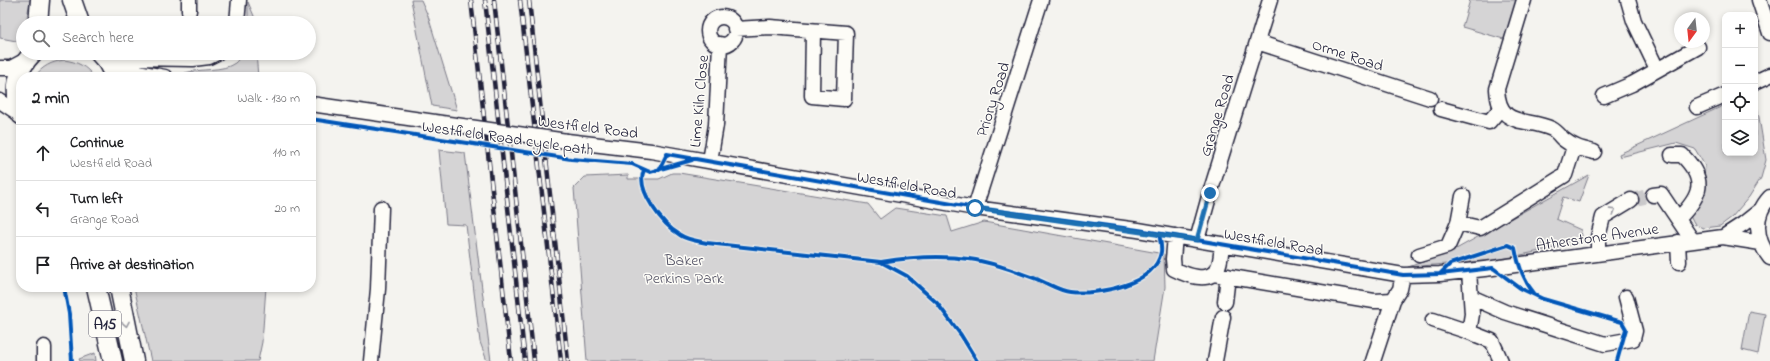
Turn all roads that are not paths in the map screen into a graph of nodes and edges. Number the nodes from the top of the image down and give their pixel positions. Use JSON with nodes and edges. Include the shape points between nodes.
{"nodes":[{"id":1,"x":40,"y":0,"type":"edge"},
{"id":2,"x":72,"y":0,"type":"edge"},
{"id":3,"x":239,"y":0,"type":"edge"},
{"id":4,"x":1041,"y":0,"type":"edge"},
{"id":5,"x":1270,"y":0,"type":"edge"},
{"id":6,"x":1524,"y":0,"type":"edge"},
{"id":7,"x":1628,"y":0,"type":"edge"},
{"id":8,"x":1760,"y":0,"type":"edge"},
{"id":9,"x":39,"y":16,"type":"edge"},
{"id":10,"x":78,"y":16,"type":"edge"},
{"id":11,"x":238,"y":16,"type":"edge"},
{"id":12,"x":735,"y":29,"type":"junction"},
{"id":13,"x":813,"y":31,"type":"junction"},
{"id":14,"x":1770,"y":33,"type":"edge"},
{"id":15,"x":1257,"y":42,"type":"junction"},
{"id":16,"x":720,"y":44,"type":"junction"},
{"id":17,"x":1696,"y":48,"type":"edge"},
{"id":18,"x":25,"y":60,"type":"edge"},
{"id":19,"x":28,"y":60,"type":"edge"},
{"id":20,"x":124,"y":60,"type":"edge"},
{"id":21,"x":110,"y":64,"type":"edge"},
{"id":22,"x":0,"y":68,"type":"edge"},
{"id":23,"x":1657,"y":69,"type":"junction"},
{"id":24,"x":20,"y":72,"type":"edge"},
{"id":25,"x":137,"y":72,"type":"edge"},
{"id":26,"x":1770,"y":75,"type":"edge"},
{"id":27,"x":1758,"y":81,"type":"edge"},
{"id":28,"x":16,"y":84,"type":"edge"},
{"id":29,"x":1604,"y":96,"type":"dead end"},
{"id":30,"x":1722,"y":96,"type":"edge"},
{"id":31,"x":1430,"y":98,"type":"dead end"},
{"id":32,"x":0,"y":101,"type":"edge"},
{"id":33,"x":16,"y":101,"type":"edge"},
{"id":34,"x":316,"y":105,"type":"edge"},
{"id":35,"x":1697,"y":107,"type":"dead end"},
{"id":36,"x":1501,"y":108,"type":"junction"},
{"id":37,"x":1441,"y":109,"type":"dead end"},
{"id":38,"x":16,"y":112,"type":"edge"},
{"id":39,"x":1574,"y":147,"type":"junction"},
{"id":40,"x":1594,"y":152,"type":"dead end"},
{"id":41,"x":1672,"y":155,"type":"dead end"},
{"id":42,"x":710,"y":161,"type":"junction"},
{"id":43,"x":1653,"y":195,"type":"tunnel mouth"},
{"id":44,"x":1464,"y":196,"type":"dead end"},
{"id":45,"x":1770,"y":197,"type":"edge"},
{"id":46,"x":1631,"y":200,"type":"tunnel mouth"},
{"id":47,"x":380,"y":208,"type":"dead end"},
{"id":48,"x":975,"y":208,"type":"junction"},
{"id":49,"x":1762,"y":209,"type":"junction"},
{"id":50,"x":1678,"y":219,"type":"junction"},
{"id":51,"x":1458,"y":223,"type":"junction"},
{"id":52,"x":1175,"y":236,"type":"junction"},
{"id":53,"x":1723,"y":237,"type":"junction"},
{"id":54,"x":1197,"y":240,"type":"junction"},
{"id":55,"x":1692,"y":240,"type":"junction"},
{"id":56,"x":1678,"y":242,"type":"junction"},
{"id":57,"x":1761,"y":243,"type":"junction"},
{"id":58,"x":1222,"y":244,"type":"junction"},
{"id":59,"x":1598,"y":254,"type":"junction"},
{"id":60,"x":1419,"y":256,"type":"dead end"},
{"id":61,"x":1770,"y":258,"type":"edge"},
{"id":62,"x":1679,"y":262,"type":"dead end"},
{"id":63,"x":1380,"y":271,"type":"joint"},
{"id":64,"x":1469,"y":271,"type":"junction"},
{"id":65,"x":1214,"y":274,"type":"junction"},
{"id":66,"x":1403,"y":275,"type":"junction"},
{"id":67,"x":1228,"y":276,"type":"junction"},
{"id":68,"x":97,"y":292,"type":"edge"},
{"id":69,"x":121,"y":292,"type":"edge"},
{"id":70,"x":1471,"y":297,"type":"junction"},
{"id":71,"x":1626,"y":297,"type":"dead end"},
{"id":72,"x":1393,"y":300,"type":"junction"},
{"id":73,"x":1225,"y":302,"type":"dead end"},
{"id":74,"x":1223,"y":317,"type":"dead end"},
{"id":75,"x":1433,"y":320,"type":"dead end"},
{"id":76,"x":1469,"y":332,"type":"junction"},
{"id":77,"x":44,"y":347,"type":"dead end"},
{"id":78,"x":44,"y":361,"type":"edge"},
{"id":79,"x":113,"y":361,"type":"edge"},
{"id":80,"x":134,"y":361,"type":"edge"},
{"id":81,"x":371,"y":361,"type":"edge"},
{"id":82,"x":1215,"y":361,"type":"edge"},
{"id":83,"x":1373,"y":361,"type":"edge"},
{"id":84,"x":1501,"y":361,"type":"edge"}],
"edges":[{"from":1,"to":9,"type":"main road"},
{"from":2,"to":10,"type":"main road"},
{"from":3,"to":11,"type":"street"},
{"from":4,"to":48,"type":"street","name":"Priory Road"},
{"from":5,"to":15,"type":"street","name":"Grange Road"},
{"from":6,"to":36,"type":"street","via":[[1497,89],[1497,100]]},
{"from":7,"to":23,"type":"street","via":[[1634,21]]},
{"from":8,"to":14,"type":"street"},
{"from":12,"to":13,"type":"street","via":[[770,27]]},
{"from":12,"to":16,"type":"street","via":[[731,40]]},
{"from":12,"to":16,"type":"street","via":[[732,22],[725,18],[717,18],[710,23],[709,35]]},
{"from":13,"to":13,"type":"street","via":[[846,33],[844,99],[812,96]]},
{"from":15,"to":31,"type":"street","name":"Orme Road"},
{"from":15,"to":54,"type":"street","name":"Grange Road"},
{"from":16,"to":42,"type":"street","name":"Lime Kiln Close","via":[[716,125]]},
{"from":17,"to":23,"type":"street"},
{"from":18,"to":22,"type":"street","via":[[11,68]]},
{"from":19,"to":24,"type":"main road"},
{"from":20,"to":21,"type":"street"},
{"from":21,"to":25,"type":"street"},
{"from":23,"to":29,"type":"street","via":[[1632,84]]},
{"from":26,"to":27,"type":"street"},
{"from":28,"to":33,"type":"main road"},
{"from":30,"to":35,"type":"street"},
{"from":32,"to":38,"type":"street"},
{"from":34,"to":42,"type":"street","name":"Westfield Road","bridge":true},
{"from":36,"to":37,"type":"street","via":[[1489,122]]},
{"from":36,"to":39,"type":"street","via":[[1514,120],[1553,129]]},
{"from":39,"to":40,"type":"street"},
{"from":39,"to":51,"type":"street","via":[[1565,175],[1480,228]]},
{"from":41,"to":50,"type":"street","via":[[1682,155],[1693,166],[1699,181],[1697,196]]},
{"from":42,"to":48,"type":"street","name":"Westfield Road"},
{"from":43,"to":50,"type":"street","via":[[1661,194]]},
{"from":44,"to":51,"type":"street"},
{"from":45,"to":49,"type":"street"},
{"from":59,"to":46,"type":"street","one_way":true,"via":[[1598,237],[1603,217]]},
{"from":47,"to":81,"type":"street","via":[[378,289]]},
{"from":48,"to":52,"type":"street","name":"Westfield Road"},
{"from":49,"to":53,"type":"street","name":"Atherstone Avenue"},
{"from":49,"to":57,"type":"street","via":[[1758,222]]},
{"from":50,"to":55,"type":"street"},
{"from":51,"to":60,"type":"street","via":[[1448,246]]},
{"from":52,"to":54,"type":"street","name":"Westfield Road"},
{"from":52,"to":65,"type":"street","via":[[1174,269],[1186,275],[1204,277]]},
{"from":53,"to":55,"type":"street","name":"Atherstone Avenue"},
{"from":53,"to":57,"type":"street","name":"Atherstone Avenue"},
{"from":54,"to":58,"type":"street","name":"Westfield Road"},
{"from":55,"to":56,"type":"street","name":"Atherstone Avenue"},
{"from":56,"to":59,"type":"street","name":"Atherstone Avenue"},
{"from":56,"to":62,"type":"street"},
{"from":57,"to":61,"type":"street"},
{"from":58,"to":63,"type":"street","name":"Westfield Road"},
{"from":58,"to":65,"type":"street","via":[[1218,268]]},
{"from":59,"to":64,"type":"street","name":"Atherstone Avenue"},
{"from":63,"to":66,"type":"street","name":"Atherstone Avenue"},
{"from":64,"to":66,"type":"street","name":"Atherstone Avenue"},
{"from":64,"to":70,"type":"street"},
{"from":65,"to":67,"type":"street"},
{"from":66,"to":72,"type":"street","via":[[1400,289]]},
{"from":67,"to":72,"type":"street","via":[[1374,301]]},
{"from":67,"to":73,"type":"street"},
{"from":68,"to":79,"type":"main road","number":"A15"},
{"from":69,"to":80,"type":"main road","number":"A15","one_way":true},
{"from":70,"to":71,"type":"street","via":[[1505,312],[1605,344],[1633,339],[1635,331]]},
{"from":70,"to":76,"type":"street"},
{"from":72,"to":83,"type":"street"},
{"from":74,"to":82,"type":"street"},
{"from":75,"to":76,"type":"street"},
{"from":76,"to":84,"type":"street","via":[[1492,341]]},
{"from":77,"to":78,"type":"street"}]}
